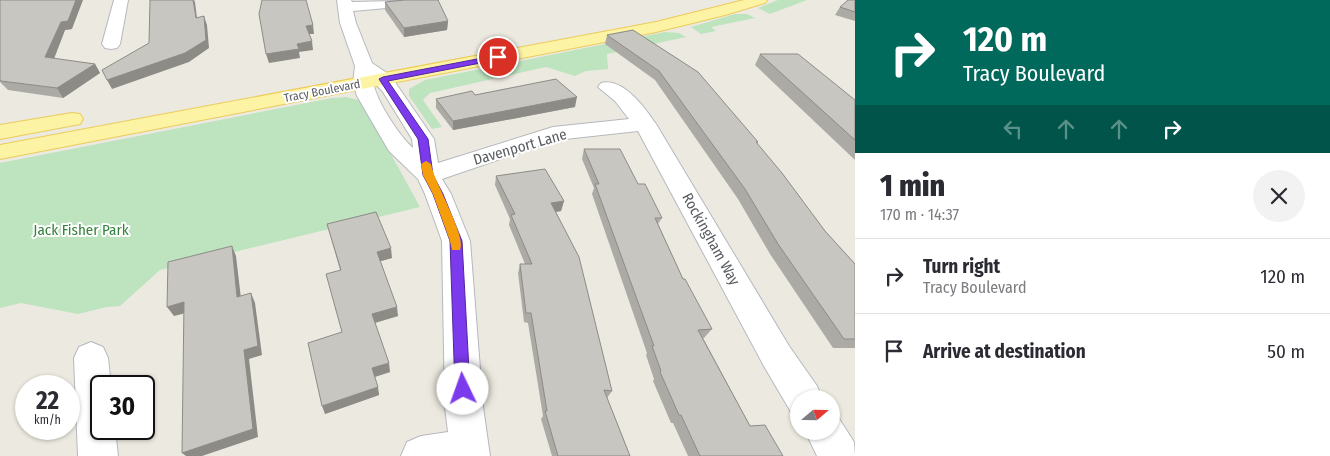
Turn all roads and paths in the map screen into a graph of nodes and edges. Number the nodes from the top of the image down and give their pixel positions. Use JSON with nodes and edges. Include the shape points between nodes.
{"nodes":[{"id":1,"x":122,"y":0,"type":"edge"},
{"id":2,"x":431,"y":0,"type":"edge"},
{"id":3,"x":707,"y":0,"type":"edge"},
{"id":4,"x":760,"y":0,"type":"edge"},
{"id":5,"x":344,"y":4,"type":"edge"},
{"id":6,"x":111,"y":44,"type":"dead end"},
{"id":7,"x":370,"y":76,"type":"junction"},
{"id":8,"x":608,"y":87,"type":"dead end"},
{"id":9,"x":235,"y":89,"type":"dead end"},
{"id":10,"x":91,"y":115,"type":"dead end"},
{"id":11,"x":645,"y":124,"type":"junction"},
{"id":12,"x":0,"y":132,"type":"edge"},
{"id":13,"x":0,"y":152,"type":"edge"},
{"id":14,"x":428,"y":175,"type":"junction"},
{"id":15,"x":91,"y":358,"type":"dead end"},
{"id":16,"x":798,"y":390,"type":"edge"},
{"id":17,"x":830,"y":440,"type":"edge"},
{"id":18,"x":469,"y":452,"type":"edge"},
{"id":19,"x":98,"y":456,"type":"edge"},
{"id":20,"x":421,"y":456,"type":"edge"},
{"id":21,"x":840,"y":456,"type":"edge"}],
"edges":[{"from":1,"to":6,"type":"street"},
{"from":2,"to":5,"type":"street"},
{"from":3,"to":7,"type":"main road","name":"Tracy Boulevard"},
{"from":4,"to":7,"type":"main road","name":"Tracy Boulevard","via":[[656,27]]},
{"from":5,"to":7,"type":"street","via":[[354,43]]},
{"from":7,"to":9,"type":"main road","name":"Tracy Boulevard"},
{"from":7,"to":13,"type":"main road","name":"Tracy Boulevard"},
{"from":7,"to":14,"type":"street","via":[[368,96],[397,146]]},
{"from":8,"to":11,"type":"street","name":"Rockingham Way","via":[[622,97]]},
{"from":10,"to":12,"type":"main road"},
{"from":11,"to":14,"type":"street","name":"Davenport Lane","via":[[553,134]]},
{"from":11,"to":16,"type":"street","name":"Rockingham Way"},
{"from":14,"to":18,"type":"street","via":[[456,241]]},
{"from":15,"to":19,"type":"street"},
{"from":17,"to":21,"type":"street"},
{"from":18,"to":20,"type":"street"}]}
